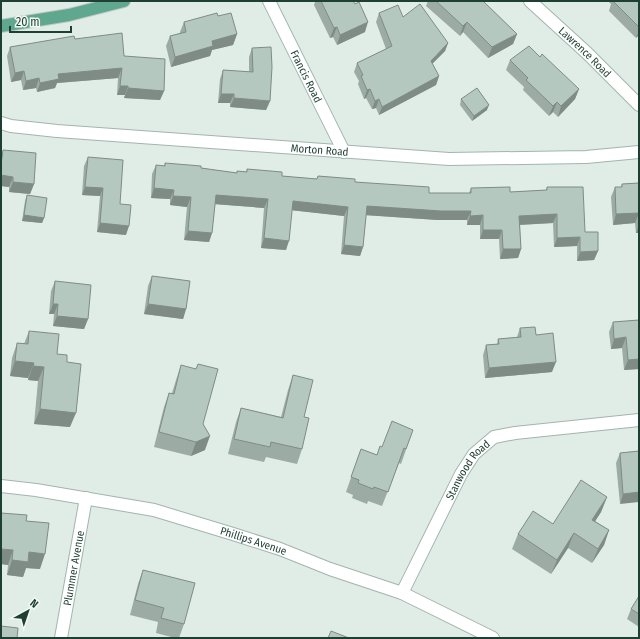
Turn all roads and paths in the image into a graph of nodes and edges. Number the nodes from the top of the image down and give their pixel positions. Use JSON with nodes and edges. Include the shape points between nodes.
{"nodes":[{"id":1,"x":124,"y":1,"type":"edge"},
{"id":2,"x":269,"y":1,"type":"edge"},
{"id":3,"x":530,"y":1,"type":"edge"},
{"id":4,"x":1,"y":26,"type":"edge"},
{"id":5,"x":639,"y":105,"type":"edge"},
{"id":6,"x":1,"y":123,"type":"edge"},
{"id":7,"x":344,"y":152,"type":"junction"},
{"id":8,"x":639,"y":152,"type":"edge"},
{"id":9,"x":639,"y":420,"type":"edge"},
{"id":10,"x":1,"y":486,"type":"edge"},
{"id":11,"x":86,"y":498,"type":"junction"},
{"id":12,"x":402,"y":593,"type":"junction"},
{"id":13,"x":61,"y":638,"type":"edge"},
{"id":14,"x":493,"y":638,"type":"edge"}],
"edges":[{"from":1,"to":4,"type":"main road","via":[[69,15]]},
{"from":2,"to":7,"type":"street","name":"Francis Road"},
{"from":3,"to":5,"type":"street","name":"Lawrence Road"},
{"from":6,"to":7,"type":"street","name":"Morton Road","via":[[57,131]]},
{"from":7,"to":8,"type":"street","name":"Morton Road","via":[[450,159],[586,157]]},
{"from":9,"to":12,"type":"street","name":"Stanwood Road","via":[[494,437],[474,454],[461,474]]},
{"from":10,"to":11,"type":"street","name":"Phillips Avenue"},
{"from":11,"to":12,"type":"street","name":"Phillips Avenue","via":[[154,510],[280,549]]},
{"from":11,"to":13,"type":"street","name":"Plummer Avenue"},
{"from":12,"to":14,"type":"street","name":"Phillips Avenue"}]}
